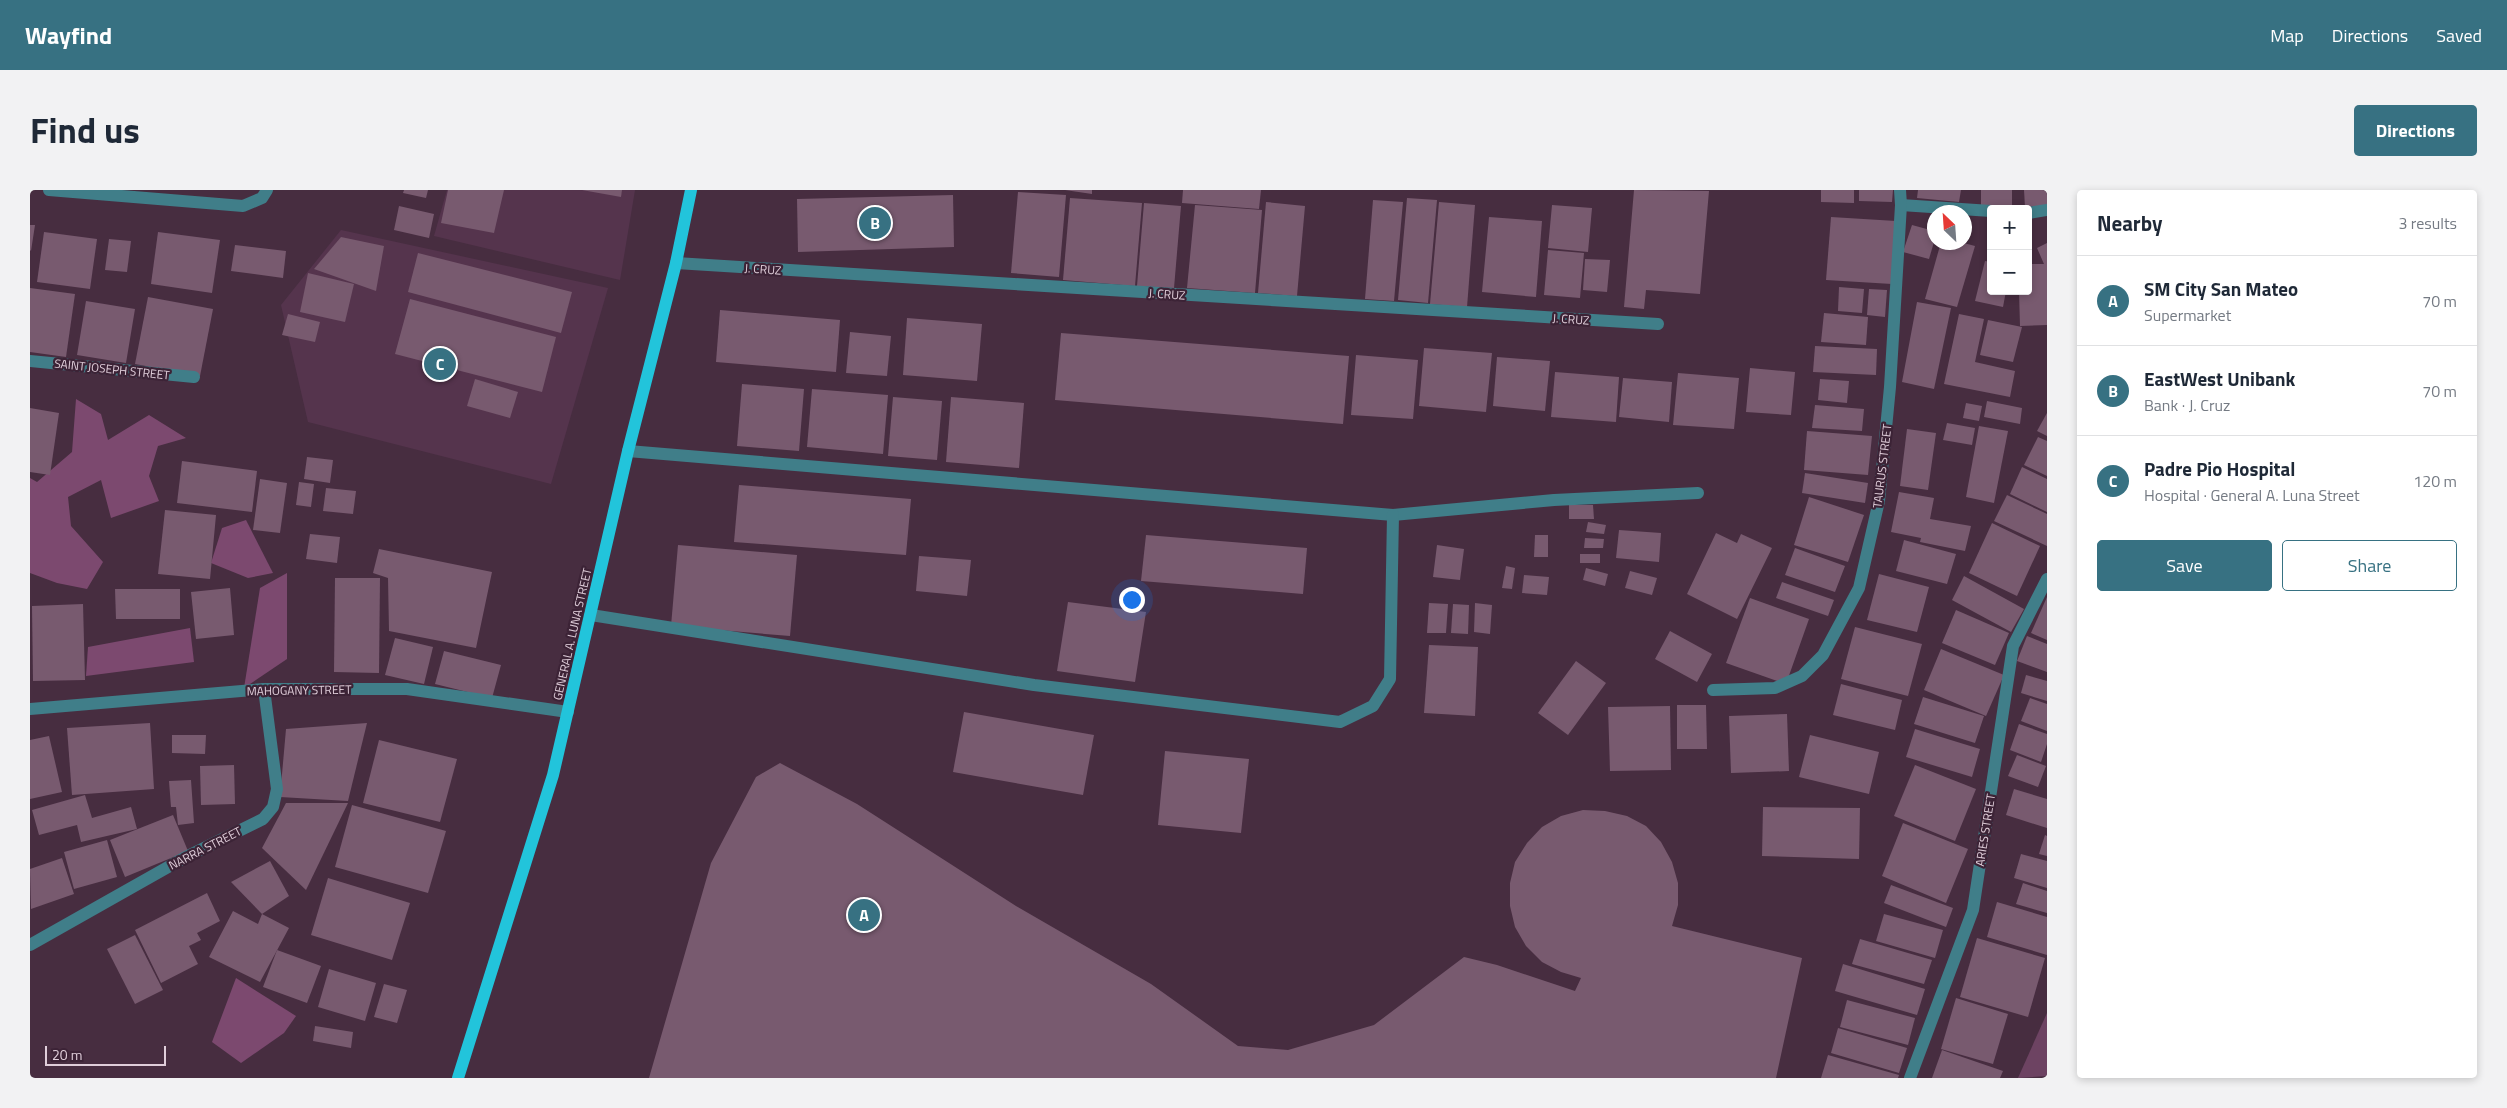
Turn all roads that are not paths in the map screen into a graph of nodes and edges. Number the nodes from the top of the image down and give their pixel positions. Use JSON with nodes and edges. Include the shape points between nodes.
{"nodes":[{"id":1,"x":50,"y":190,"type":"edge"},
{"id":2,"x":267,"y":190,"type":"edge"},
{"id":3,"x":691,"y":190,"type":"edge"},
{"id":4,"x":1900,"y":190,"type":"edge"},
{"id":5,"x":128,"y":194,"type":"edge"},
{"id":6,"x":1901,"y":205,"type":"junction"},
{"id":7,"x":2047,"y":210,"type":"edge"},
{"id":8,"x":1987,"y":212,"type":"edge"},
{"id":9,"x":2032,"y":212,"type":"edge"},
{"id":10,"x":676,"y":263,"type":"junction"},
{"id":11,"x":1658,"y":324,"type":"dead end"},
{"id":12,"x":30,"y":361,"type":"edge"},
{"id":13,"x":194,"y":377,"type":"dead end"},
{"id":14,"x":628,"y":450,"type":"junction"},
{"id":15,"x":1698,"y":493,"type":"dead end"},
{"id":16,"x":1393,"y":516,"type":"junction"},
{"id":17,"x":2047,"y":579,"type":"edge"},
{"id":18,"x":591,"y":615,"type":"junction"},
{"id":19,"x":264,"y":688,"type":"junction"},
{"id":20,"x":1713,"y":690,"type":"dead end"},
{"id":21,"x":30,"y":709,"type":"edge"},
{"id":22,"x":568,"y":712,"type":"junction"},
{"id":23,"x":30,"y":945,"type":"edge"},
{"id":24,"x":458,"y":1078,"type":"edge"},
{"id":25,"x":1910,"y":1078,"type":"edge"}],
"edges":[{"from":1,"to":5,"type":"street"},
{"from":2,"to":5,"type":"street","via":[[262,198],[243,206]]},
{"from":3,"to":10,"type":"main road","name":"GENERAL A. LUNA STREET"},
{"from":4,"to":6,"type":"street","name":"TAURUS STREET"},
{"from":6,"to":8,"type":"street"},
{"from":6,"to":20,"type":"street","name":"TAURUS STREET","via":[[1890,387],[1879,501],[1859,588],[1823,655],[1802,676],[1775,688]]},
{"from":7,"to":9,"type":"street"},
{"from":10,"to":11,"type":"street","name":"J. CRUZ"},
{"from":10,"to":14,"type":"main road","name":"GENERAL A. LUNA STREET"},
{"from":12,"to":13,"type":"street","name":"SAINT JOSEPH STREET"},
{"from":14,"to":16,"type":"street"},
{"from":14,"to":18,"type":"main road","name":"GENERAL A. LUNA STREET"},
{"from":15,"to":16,"type":"street","via":[[1554,500]]},
{"from":16,"to":18,"type":"street","via":[[1390,679],[1373,706],[1340,722],[1034,685]]},
{"from":17,"to":25,"type":"street","name":"ARIES STREET","via":[[2013,646],[1973,910]]},
{"from":18,"to":22,"type":"main road","name":"GENERAL A. LUNA STREET"},
{"from":19,"to":21,"type":"street","name":"MAHOGANY STREET"},
{"from":19,"to":22,"type":"street","name":"MAHOGANY STREET","via":[[407,689]]},
{"from":19,"to":23,"type":"street","name":"NARRA STREET","via":[[277,789],[273,807],[263,819],[184,858]]},
{"from":22,"to":24,"type":"main road","name":"GENERAL A. LUNA STREET","via":[[545,802]]}]}
